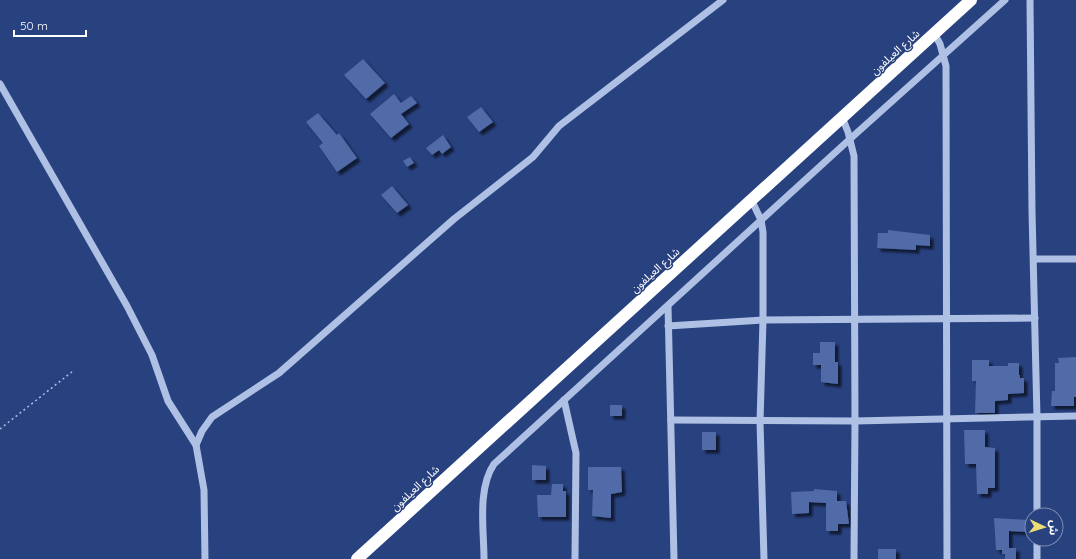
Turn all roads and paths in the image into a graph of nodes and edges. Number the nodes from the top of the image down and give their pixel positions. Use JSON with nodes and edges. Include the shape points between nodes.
{"nodes":[{"id":1,"x":723,"y":0,"type":"edge"},
{"id":2,"x":970,"y":0,"type":"edge"},
{"id":3,"x":1006,"y":0,"type":"edge"},
{"id":4,"x":1030,"y":0,"type":"edge"},
{"id":5,"x":934,"y":33,"type":"junction"},
{"id":6,"x":944,"y":55,"type":"junction"},
{"id":7,"x":0,"y":84,"type":"edge"},
{"id":8,"x":842,"y":117,"type":"junction"},
{"id":9,"x":850,"y":139,"type":"junction"},
{"id":10,"x":751,"y":199,"type":"junction"},
{"id":11,"x":761,"y":220,"type":"junction"},
{"id":12,"x":1034,"y":259,"type":"junction"},
{"id":13,"x":1076,"y":259,"type":"edge"},
{"id":14,"x":668,"y":306,"type":"junction"},
{"id":15,"x":854,"y":318,"type":"junction"},
{"id":16,"x":1035,"y":318,"type":"junction"},
{"id":17,"x":946,"y":319,"type":"junction"},
{"id":18,"x":763,"y":320,"type":"junction"},
{"id":19,"x":668,"y":326,"type":"junction"},
{"id":20,"x":73,"y":371,"type":"dead end"},
{"id":21,"x":564,"y":400,"type":"junction"},
{"id":22,"x":1037,"y":416,"type":"junction"},
{"id":23,"x":1076,"y":416,"type":"edge"},
{"id":24,"x":946,"y":419,"type":"junction"},
{"id":25,"x":671,"y":420,"type":"junction"},
{"id":26,"x":855,"y":421,"type":"junction"},
{"id":27,"x":760,"y":422,"type":"junction"},
{"id":28,"x":0,"y":429,"type":"edge"},
{"id":29,"x":196,"y":445,"type":"junction"},
{"id":30,"x":1037,"y":507,"type":"edge"},
{"id":31,"x":1037,"y":547,"type":"edge"},
{"id":32,"x":205,"y":559,"type":"edge"},
{"id":33,"x":357,"y":559,"type":"edge"},
{"id":34,"x":484,"y":559,"type":"edge"},
{"id":35,"x":575,"y":559,"type":"edge"},
{"id":36,"x":674,"y":559,"type":"edge"},
{"id":37,"x":764,"y":559,"type":"edge"},
{"id":38,"x":854,"y":559,"type":"edge"},
{"id":39,"x":948,"y":559,"type":"edge"},
{"id":40,"x":1037,"y":559,"type":"edge"}],
"edges":[{"from":1,"to":29,"type":"street","via":[[559,126],[533,157],[454,219],[284,369],[212,417]]},
{"from":2,"to":5,"type":"highway","name":"شارع العيلفون"},
{"from":3,"to":6,"type":"street"},
{"from":4,"to":12,"type":"street"},
{"from":5,"to":6,"type":"street"},
{"from":5,"to":8,"type":"highway","name":"شارع العيلفون"},
{"from":6,"to":9,"type":"street"},
{"from":6,"to":17,"type":"street"},
{"from":7,"to":29,"type":"street","via":[[128,306],[152,355],[168,401]]},
{"from":8,"to":9,"type":"street"},
{"from":8,"to":10,"type":"highway","name":"شارع العيلفون"},
{"from":9,"to":11,"type":"street"},
{"from":9,"to":15,"type":"street","via":[[854,156]]},
{"from":10,"to":11,"type":"street"},
{"from":10,"to":33,"type":"highway","name":"شارع العيلفون"},
{"from":11,"to":14,"type":"street"},
{"from":11,"to":18,"type":"street"},
{"from":12,"to":13,"type":"street"},
{"from":12,"to":16,"type":"street"},
{"from":14,"to":19,"type":"street"},
{"from":14,"to":21,"type":"street"},
{"from":15,"to":17,"type":"street"},
{"from":15,"to":18,"type":"street"},
{"from":15,"to":26,"type":"street"},
{"from":16,"to":17,"type":"street"},
{"from":16,"to":22,"type":"street"},
{"from":17,"to":24,"type":"street"},
{"from":18,"to":19,"type":"street"},
{"from":18,"to":27,"type":"street"},
{"from":19,"to":25,"type":"street"},
{"from":20,"to":28,"type":"path"},
{"from":21,"to":34,"type":"street","via":[[489,470],[484,489]]},
{"from":21,"to":35,"type":"street","via":[[576,453]]},
{"from":22,"to":23,"type":"street"},
{"from":22,"to":24,"type":"street"},
{"from":22,"to":30,"type":"street"},
{"from":24,"to":26,"type":"street"},
{"from":24,"to":39,"type":"street"},
{"from":25,"to":27,"type":"street"},
{"from":25,"to":36,"type":"street"},
{"from":26,"to":27,"type":"street"},
{"from":26,"to":38,"type":"street"},
{"from":27,"to":37,"type":"street"},
{"from":29,"to":32,"type":"street","via":[[204,490]]},
{"from":31,"to":40,"type":"street"}]}
